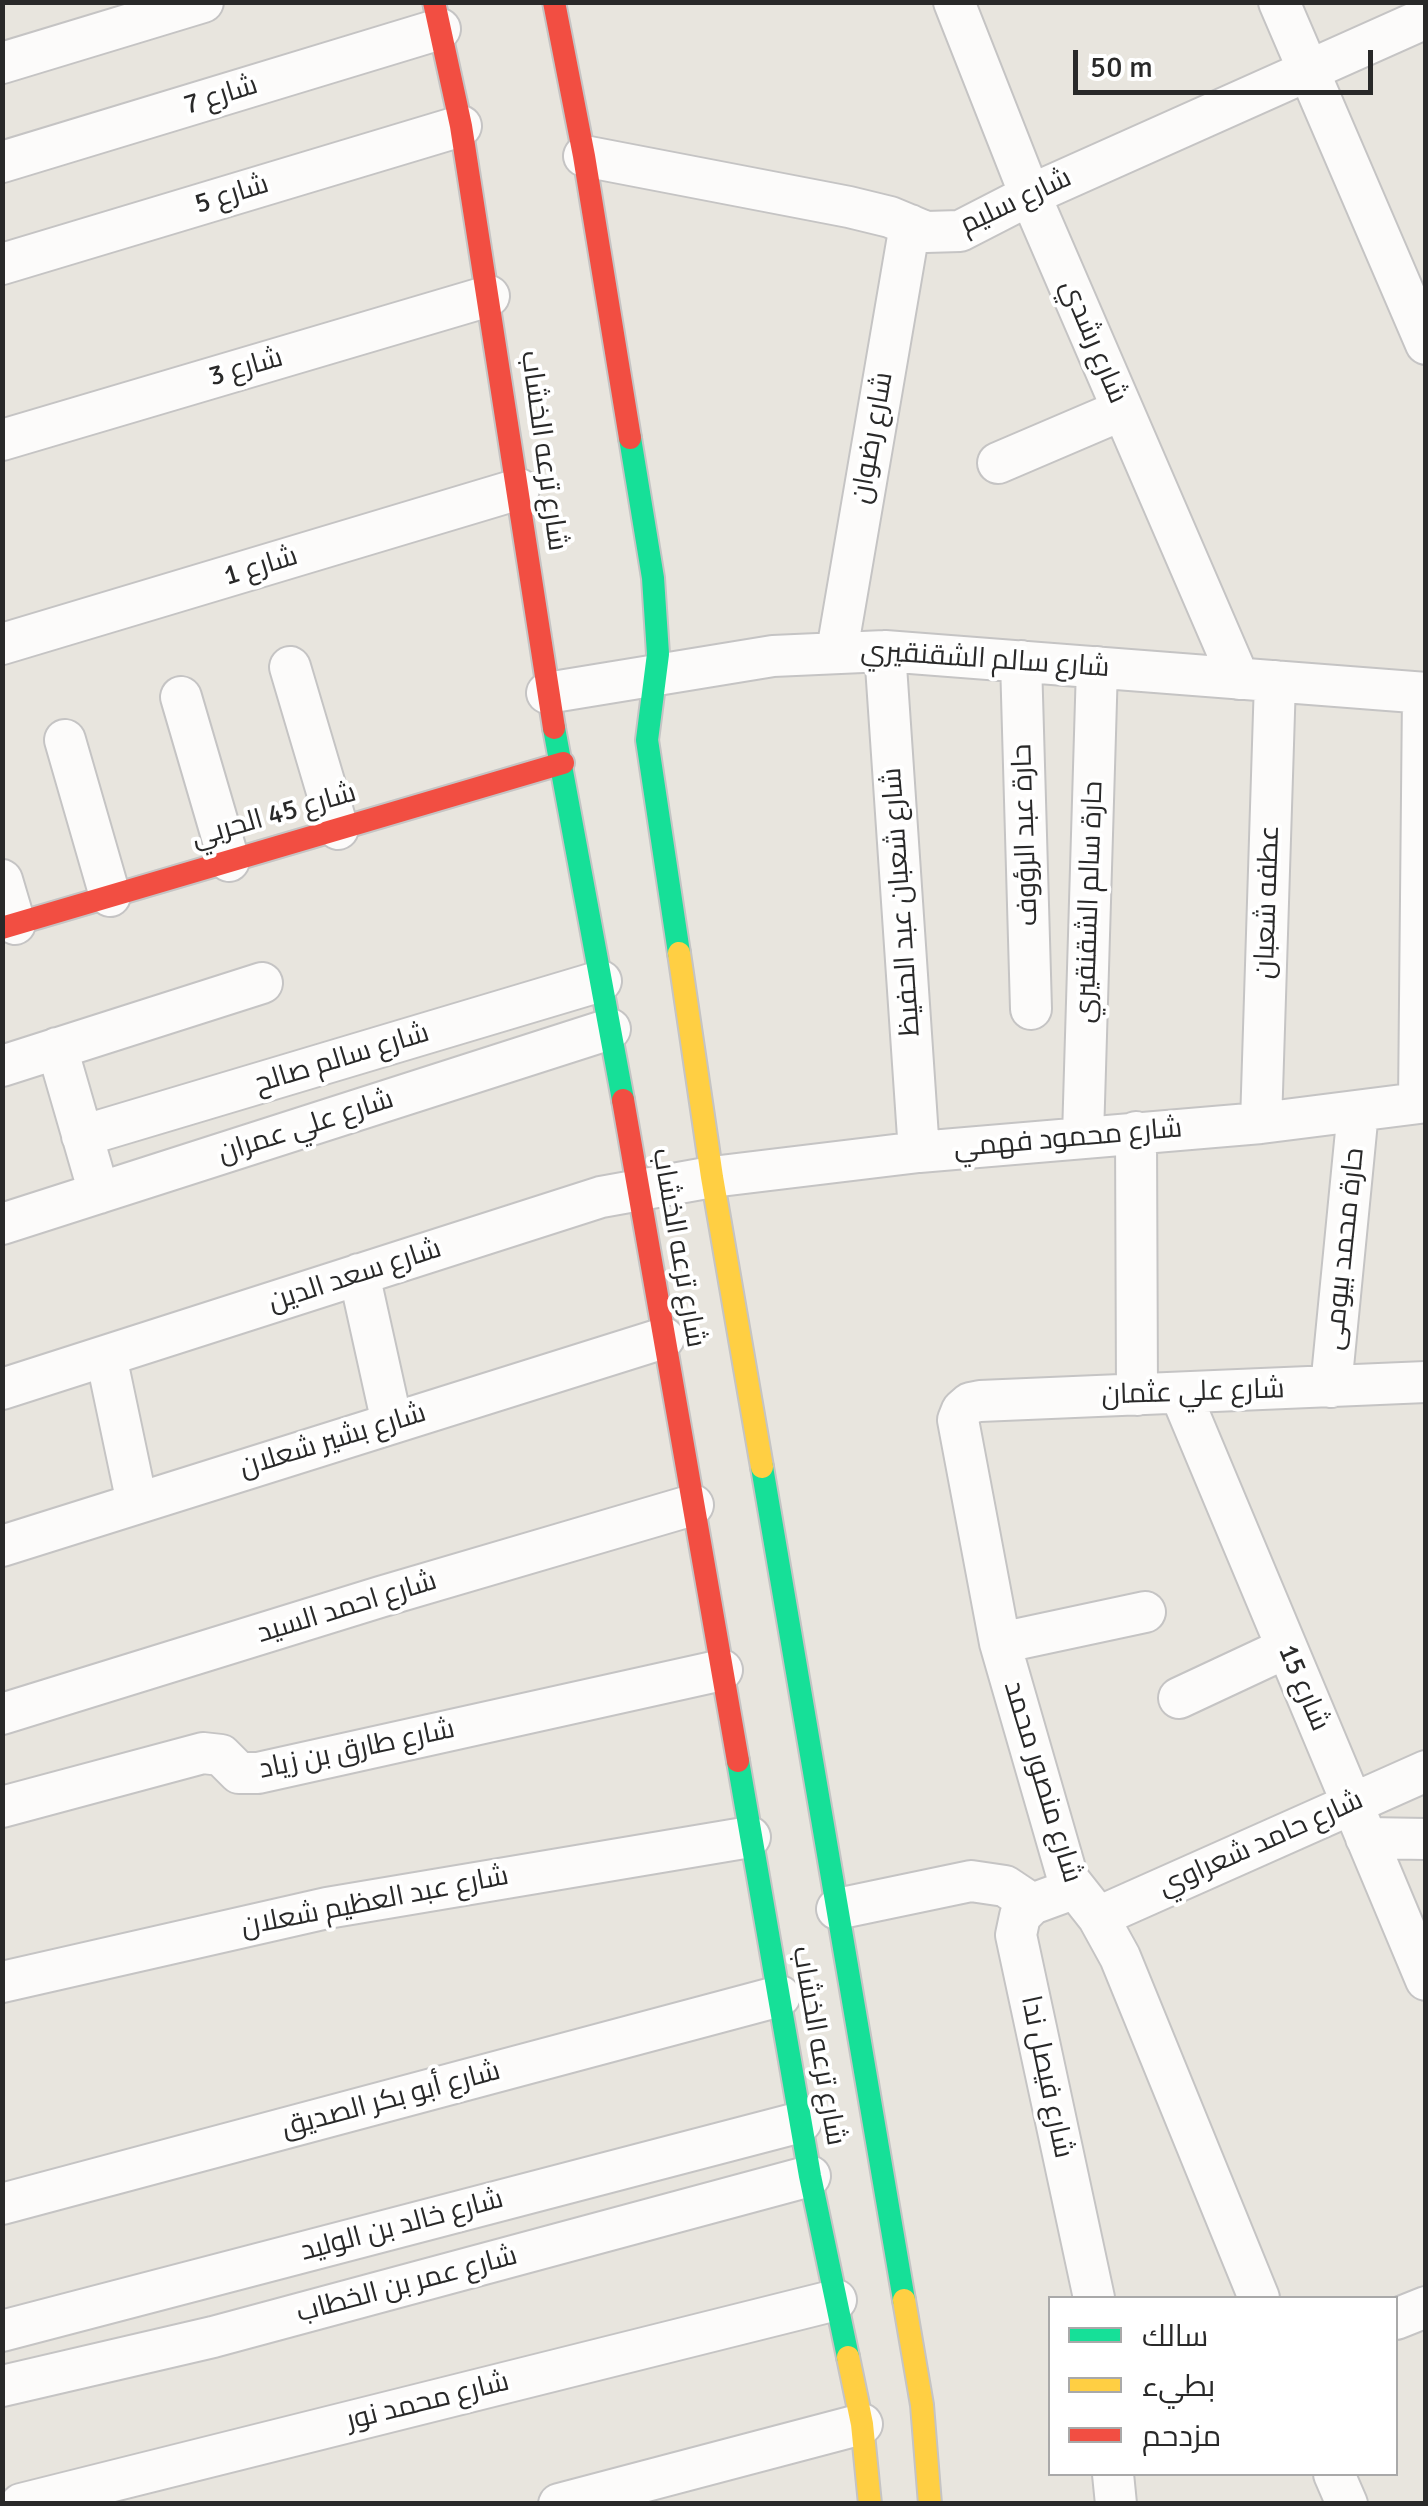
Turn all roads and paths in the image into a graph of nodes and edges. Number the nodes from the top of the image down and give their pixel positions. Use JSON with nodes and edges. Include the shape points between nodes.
{"nodes":[{"id":1,"x":203,"y":2,"type":"edge"},
{"id":2,"x":954,"y":2,"type":"edge"},
{"id":3,"x":1279,"y":2,"type":"edge"},
{"id":4,"x":564,"y":6,"type":"edge"},
{"id":5,"x":437,"y":16,"type":"edge"},
{"id":6,"x":1426,"y":18,"type":"edge"},
{"id":7,"x":2,"y":63,"type":"edge"},
{"id":8,"x":1307,"y":70,"type":"junction"},
{"id":9,"x":461,"y":126,"type":"junction"},
{"id":10,"x":584,"y":156,"type":"junction"},
{"id":11,"x":2,"y":162,"type":"edge"},
{"id":12,"x":1030,"y":195,"type":"junction"},
{"id":13,"x":910,"y":225,"type":"junction"},
{"id":14,"x":2,"y":264,"type":"edge"},
{"id":15,"x":489,"y":296,"type":"junction"},
{"id":16,"x":1426,"y":344,"type":"edge"},
{"id":17,"x":1122,"y":410,"type":"junction"},
{"id":18,"x":2,"y":440,"type":"edge"},
{"id":19,"x":998,"y":463,"type":"dead end"},
{"id":20,"x":519,"y":489,"type":"junction"},
{"id":21,"x":2,"y":644,"type":"edge"},
{"id":22,"x":837,"y":651,"type":"junction"},
{"id":23,"x":885,"y":651,"type":"junction"},
{"id":24,"x":1021,"y":662,"type":"junction"},
{"id":25,"x":290,"y":667,"type":"dead end"},
{"id":26,"x":1097,"y":668,"type":"junction"},
{"id":27,"x":656,"y":673,"type":"junction"},
{"id":28,"x":1257,"y":680,"type":"junction"},
{"id":29,"x":547,"y":693,"type":"junction"},
{"id":30,"x":1424,"y":693,"type":"edge"},
{"id":31,"x":180,"y":696,"type":"dead end"},
{"id":32,"x":64,"y":740,"type":"dead end"},
{"id":33,"x":562,"y":763,"type":"junction"},
{"id":34,"x":338,"y":829,"type":"junction"},
{"id":35,"x":229,"y":861,"type":"junction"},
{"id":36,"x":2,"y":880,"type":"edge"},
{"id":37,"x":110,"y":896,"type":"junction"},
{"id":38,"x":9,"y":926,"type":"edge"},
{"id":39,"x":1424,"y":928,"type":"edge"},
{"id":40,"x":601,"y":981,"type":"junction"},
{"id":41,"x":262,"y":983,"type":"dead end"},
{"id":42,"x":1031,"y":1009,"type":"dead end"},
{"id":43,"x":610,"y":1029,"type":"junction"},
{"id":44,"x":57,"y":1048,"type":"junction"},
{"id":45,"x":2,"y":1066,"type":"edge"},
{"id":46,"x":1422,"y":1103,"type":"edge"},
{"id":47,"x":1358,"y":1111,"type":"junction"},
{"id":48,"x":1261,"y":1122,"type":"junction"},
{"id":49,"x":1136,"y":1132,"type":"junction"},
{"id":50,"x":82,"y":1136,"type":"junction"},
{"id":51,"x":1082,"y":1136,"type":"junction"},
{"id":52,"x":919,"y":1152,"type":"junction"},
{"id":53,"x":712,"y":1177,"type":"junction"},
{"id":54,"x":638,"y":1190,"type":"junction"},
{"id":55,"x":99,"y":1194,"type":"junction"},
{"id":56,"x":2,"y":1224,"type":"edge"},
{"id":57,"x":359,"y":1274,"type":"junction"},
{"id":58,"x":664,"y":1338,"type":"junction"},
{"id":59,"x":106,"y":1356,"type":"junction"},
{"id":60,"x":1426,"y":1382,"type":"edge"},
{"id":61,"x":1331,"y":1387,"type":"junction"},
{"id":62,"x":2,"y":1389,"type":"edge"},
{"id":63,"x":1181,"y":1395,"type":"junction"},
{"id":64,"x":1137,"y":1396,"type":"junction"},
{"id":65,"x":962,"y":1410,"type":"joint"},
{"id":66,"x":392,"y":1423,"type":"junction"},
{"id":67,"x":137,"y":1503,"type":"junction"},
{"id":68,"x":693,"y":1506,"type":"junction"},
{"id":69,"x":2,"y":1546,"type":"edge"},
{"id":70,"x":1145,"y":1612,"type":"dead end"},
{"id":71,"x":1000,"y":1643,"type":"junction"},
{"id":72,"x":1286,"y":1648,"type":"junction"},
{"id":73,"x":722,"y":1670,"type":"junction"},
{"id":74,"x":1179,"y":1698,"type":"dead end"},
{"id":75,"x":2,"y":1714,"type":"edge"},
{"id":76,"x":1426,"y":1771,"type":"edge"},
{"id":77,"x":2,"y":1807,"type":"edge"},
{"id":78,"x":1359,"y":1821,"type":"junction"},
{"id":79,"x":750,"y":1837,"type":"junction"},
{"id":80,"x":1426,"y":1839,"type":"edge"},
{"id":81,"x":1086,"y":1903,"type":"junction"},
{"id":82,"x":1032,"y":1904,"type":"junction"},
{"id":83,"x":837,"y":1909,"type":"junction"},
{"id":84,"x":1426,"y":1980,"type":"edge"},
{"id":85,"x":2,"y":1982,"type":"edge"},
{"id":86,"x":780,"y":1996,"type":"junction"},
{"id":87,"x":801,"y":2122,"type":"junction"},
{"id":88,"x":810,"y":2176,"type":"junction"},
{"id":89,"x":2,"y":2204,"type":"edge"},
{"id":90,"x":1094,"y":2296,"type":"edge"},
{"id":91,"x":1258,"y":2296,"type":"edge"},
{"id":92,"x":836,"y":2300,"type":"junction"},
{"id":93,"x":1426,"y":2307,"type":"edge"},
{"id":94,"x":1398,"y":2318,"type":"edge"},
{"id":95,"x":2,"y":2331,"type":"edge"},
{"id":96,"x":2,"y":2386,"type":"edge"},
{"id":97,"x":862,"y":2424,"type":"junction"},
{"id":98,"x":1113,"y":2476,"type":"edge"},
{"id":99,"x":1335,"y":2476,"type":"edge"},
{"id":100,"x":21,"y":2504,"type":"edge"},
{"id":101,"x":559,"y":2504,"type":"edge"},
{"id":102,"x":870,"y":2504,"type":"edge"},
{"id":103,"x":930,"y":2504,"type":"edge"},
{"id":104,"x":1116,"y":2504,"type":"edge"},
{"id":105,"x":1348,"y":2504,"type":"edge"}],
"edges":[{"from":1,"to":7,"type":"street"},
{"from":2,"to":12,"type":"street","name":"شارع رشدي"},
{"from":3,"to":8,"type":"street"},
{"from":4,"to":10,"type":"street","name":"شارع ترعه الخشاب"},
{"from":5,"to":9,"type":"street","name":"شارع ترعه الخشاب"},
{"from":5,"to":11,"type":"street","name":"شارع 7"},
{"from":6,"to":8,"type":"street","name":"شارع سليم"},
{"from":8,"to":12,"type":"street","name":"شارع سليم"},
{"from":8,"to":16,"type":"street"},
{"from":9,"to":14,"type":"street","name":"شارع 5"},
{"from":9,"to":15,"type":"street","name":"شارع ترعه الخشاب"},
{"from":10,"to":13,"type":"street","name":"شارع سليم"},
{"from":10,"to":27,"type":"street","name":"شارع ترعه الخشاب","via":[[653,578]]},
{"from":12,"to":13,"type":"street","name":"شارع سليم","via":[[960,231],[943,234]]},
{"from":12,"to":17,"type":"street","name":"شارع رشدي"},
{"from":13,"to":22,"type":"street","name":"شارع رضوان"},
{"from":15,"to":18,"type":"street","name":"شارع 3"},
{"from":15,"to":20,"type":"street","name":"شارع ترعه الخشاب"},
{"from":17,"to":19,"type":"street"},
{"from":17,"to":28,"type":"street","name":"شارع رشدي"},
{"from":20,"to":21,"type":"street","name":"شارع 1"},
{"from":20,"to":29,"type":"street","name":"شارع ترعه الخشاب"},
{"from":22,"to":23,"type":"street","name":"شارع سالم الشقنقيري"},
{"from":22,"to":27,"type":"street","name":"شارع سالم الشقنقيري"},
{"from":23,"to":24,"type":"street","name":"شارع سالم الشقنقيري"},
{"from":23,"to":52,"type":"street","name":"شارع شعبان عبد الحفيظ"},
{"from":24,"to":26,"type":"street","name":"شارع سالم الشقنقيري"},
{"from":24,"to":42,"type":"street","name":"حارة عبد الرؤوف"},
{"from":25,"to":34,"type":"street"},
{"from":26,"to":28,"type":"street","name":"شارع سالم الشقنقيري"},
{"from":26,"to":51,"type":"street","name":"حارة سالم الشقنقيري"},
{"from":27,"to":29,"type":"street","name":"شارع سالم الشقنقيري"},
{"from":27,"to":53,"type":"street","name":"شارع ترعه الخشاب","via":[[648,740]]},
{"from":28,"to":30,"type":"street","name":"شارع سالم الشقنقيري"},
{"from":28,"to":48,"type":"street","name":"عطفه شعبان"},
{"from":29,"to":33,"type":"street","name":"شارع ترعه الخشاب"},
{"from":30,"to":39,"type":"street"},
{"from":31,"to":35,"type":"street"},
{"from":32,"to":37,"type":"street"},
{"from":33,"to":34,"type":"street","name":"شارع 45 الحربي"},
{"from":33,"to":40,"type":"street","name":"شارع ترعه الخشاب"},
{"from":34,"to":35,"type":"street","name":"شارع 45 الحربي"},
{"from":35,"to":37,"type":"street","name":"شارع 45 الحربي"},
{"from":36,"to":38,"type":"street"},
{"from":37,"to":38,"type":"street","name":"شارع 45 الحربي"},
{"from":39,"to":46,"type":"street"},
{"from":40,"to":43,"type":"street","name":"شارع ترعه الخشاب"},
{"from":40,"to":50,"type":"street","name":"شارع سالم صالح"},
{"from":41,"to":44,"type":"street"},
{"from":43,"to":54,"type":"street","name":"شارع ترعه الخشاب"},
{"from":43,"to":55,"type":"street","name":"شارع علي عمران"},
{"from":44,"to":45,"type":"street"},
{"from":44,"to":50,"type":"street"},
{"from":46,"to":47,"type":"street","name":"شارع محمود فهمي"},
{"from":47,"to":48,"type":"street","name":"شارع محمود فهمي"},
{"from":47,"to":61,"type":"street","name":"حارة محمد بيومى"},
{"from":48,"to":49,"type":"street","name":"شارع محمود فهمي"},
{"from":49,"to":51,"type":"street","name":"شارع محمود فهمي"},
{"from":49,"to":64,"type":"street"},
{"from":50,"to":55,"type":"street"},
{"from":51,"to":52,"type":"street","name":"شارع محمود فهمي"},
{"from":52,"to":53,"type":"street","name":"شارع محمود فهمي"},
{"from":53,"to":54,"type":"street","name":"شارع سعد الدين"},
{"from":53,"to":83,"type":"street","name":"شارع ترعه الخشاب"},
{"from":54,"to":57,"type":"street","name":"شارع سعد الدين"},
{"from":54,"to":58,"type":"street","name":"شارع ترعه الخشاب"},
{"from":55,"to":56,"type":"street","name":"شارع علي عمران"},
{"from":57,"to":59,"type":"street","name":"شارع سعد الدين"},
{"from":57,"to":66,"type":"street"},
{"from":58,"to":66,"type":"street","name":"شارع بشير شعلان"},
{"from":58,"to":68,"type":"street","name":"شارع ترعه الخشاب"},
{"from":59,"to":62,"type":"street","name":"شارع سعد الدين"},
{"from":59,"to":67,"type":"street"},
{"from":60,"to":61,"type":"street","name":"شارع علي عثمان"},
{"from":61,"to":63,"type":"street","name":"شارع علي عثمان"},
{"from":63,"to":64,"type":"street","name":"شارع علي عثمان"},
{"from":63,"to":72,"type":"street","name":"شارع 15"},
{"from":64,"to":65,"type":"street","name":"شارع علي عثمان","via":[[980,1402]]},
{"from":65,"to":71,"type":"street","name":"شارع منصور محمد","via":[[958,1420]]},
{"from":66,"to":67,"type":"street","name":"شارع بشير شعلان"},
{"from":67,"to":69,"type":"street","name":"شارع بشير شعلان"},
{"from":68,"to":73,"type":"street","name":"شارع ترعه الخشاب"},
{"from":68,"to":75,"type":"street","name":"شارع احمد السيد"},
{"from":70,"to":71,"type":"street"},
{"from":71,"to":81,"type":"street","name":"شارع منصور محمد","via":[[1064,1864]]},
{"from":72,"to":74,"type":"street"},
{"from":72,"to":78,"type":"street","name":"شارع 15"},
{"from":73,"to":77,"type":"street","name":"شارع طارق بن زياد","via":[[258,1773],[240,1773],[221,1754],[203,1752]]},
{"from":73,"to":79,"type":"street","name":"شارع ترعه الخشاب"},
{"from":76,"to":78,"type":"street","name":"شارع حامد شعراوي"},
{"from":78,"to":80,"type":"street"},
{"from":78,"to":81,"type":"street","name":"شارع حامد شعراوي"},
{"from":78,"to":84,"type":"street","name":"شارع 15"},
{"from":79,"to":85,"type":"street","name":"شارع عبد العظيم شعلان","via":[[327,1908]]},
{"from":79,"to":86,"type":"street","name":"شارع ترعه الخشاب"},
{"from":81,"to":82,"type":"street"},
{"from":81,"to":91,"type":"street","name":"شارع منصور محمد","via":[[1120,1956]]},
{"from":82,"to":83,"type":"street","via":[[1005,1886],[971,1881]]},
{"from":82,"to":90,"type":"street","name":"شارع فيصل ندا","via":[[1017,1925],[1017,1943]]},
{"from":83,"to":103,"type":"street","name":"شارع ترعه الخشاب","via":[[922,2405]]},
{"from":86,"to":87,"type":"street","name":"شارع ترعه الخشاب"},
{"from":86,"to":89,"type":"street","name":"شارع أبو بكر الصديق"},
{"from":87,"to":88,"type":"street","name":"شارع ترعه الخشاب"},
{"from":87,"to":95,"type":"street","name":"شارع خالد بن الوليد"},
{"from":88,"to":92,"type":"street","name":"شارع ترعه الخشاب"},
{"from":88,"to":96,"type":"street","name":"شارع عمر بن الخطاب","via":[[232,2332]]},
{"from":92,"to":97,"type":"street","name":"شارع ترعه الخشاب"},
{"from":92,"to":100,"type":"street","name":"شارع محمد نور"},
{"from":93,"to":94,"type":"street"},
{"from":97,"to":101,"type":"street"},
{"from":97,"to":102,"type":"street","name":"شارع ترعه الخشاب"},
{"from":98,"to":104,"type":"street"},
{"from":99,"to":105,"type":"street"}]}
